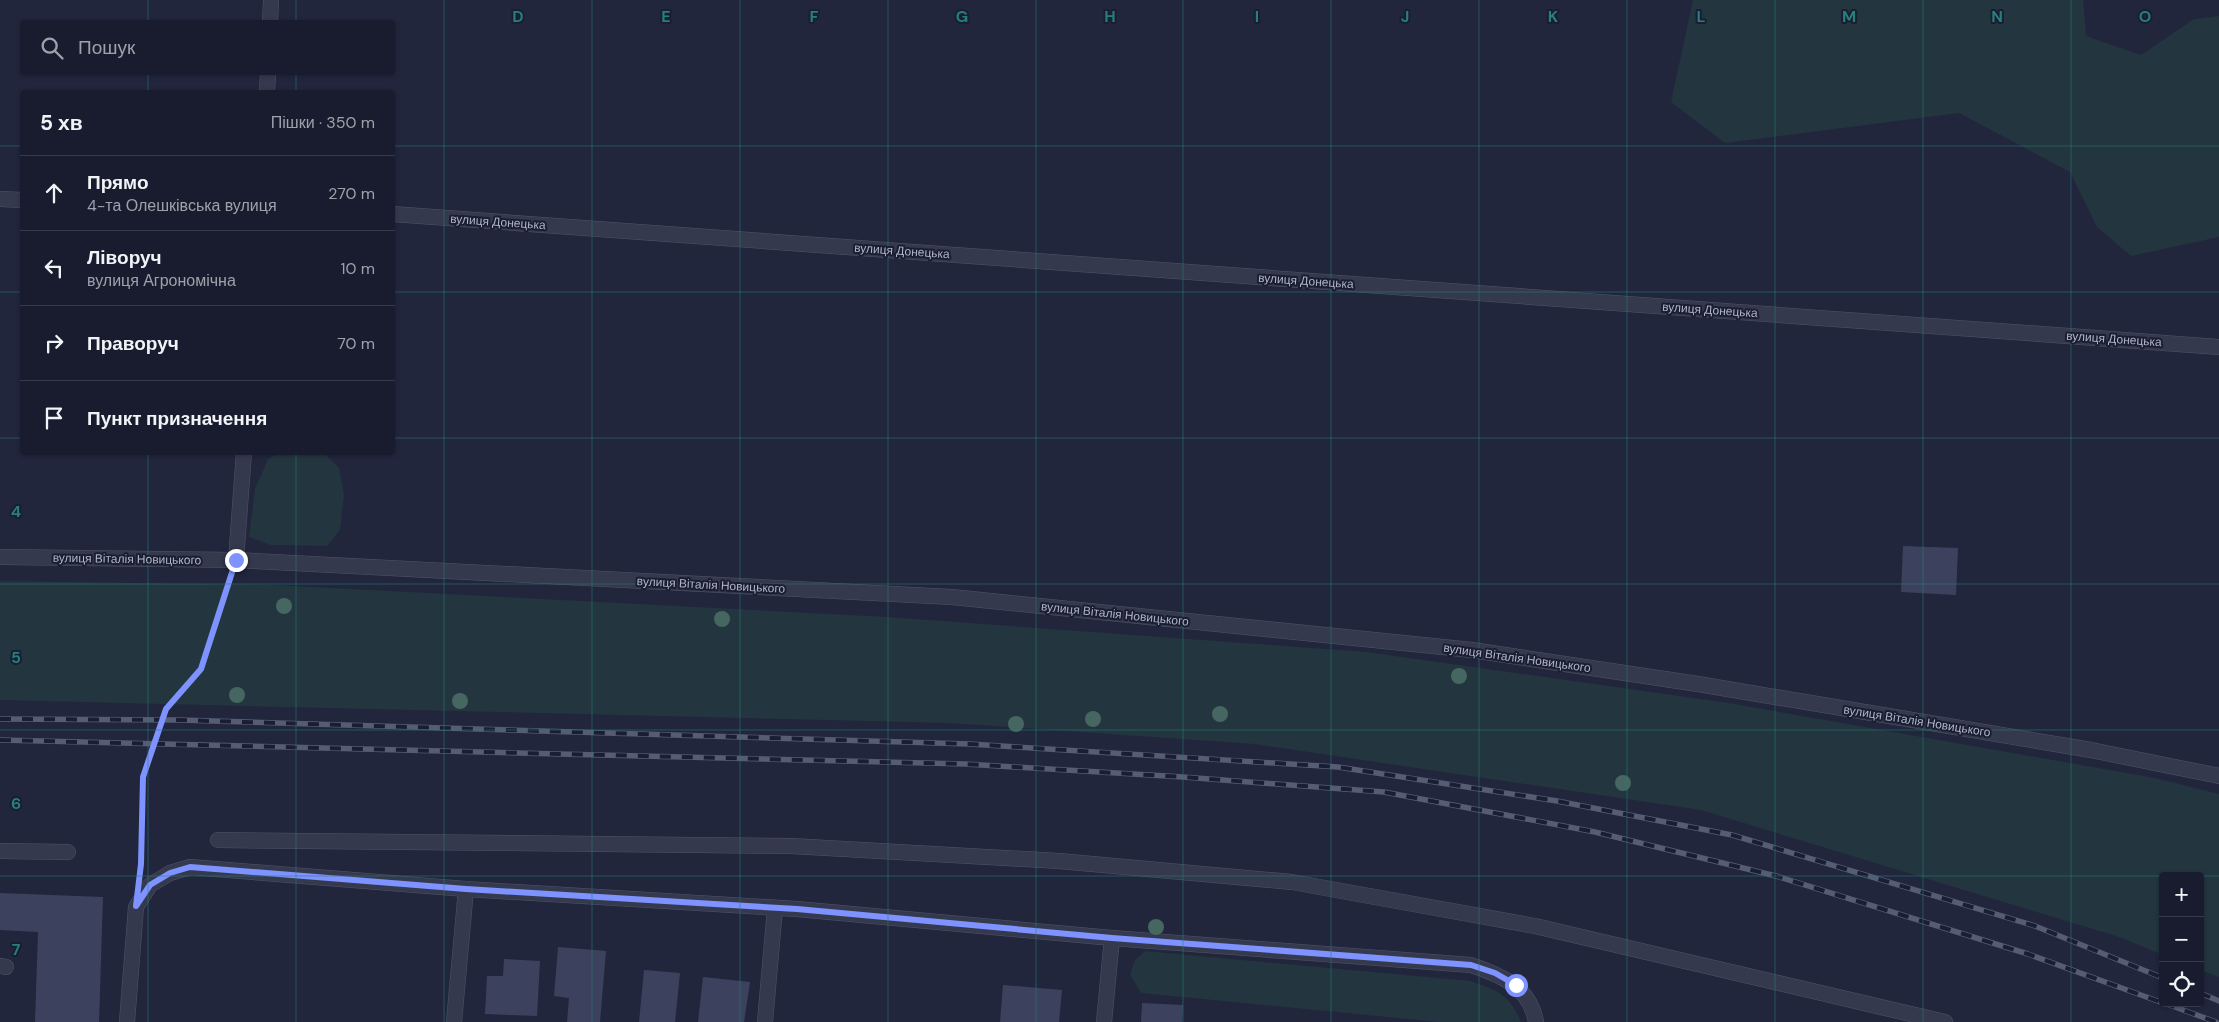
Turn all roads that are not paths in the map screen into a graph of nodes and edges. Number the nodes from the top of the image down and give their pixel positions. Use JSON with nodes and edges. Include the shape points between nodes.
{"nodes":[{"id":1,"x":271,"y":0,"type":"edge"},
{"id":2,"x":270,"y":20,"type":"edge"},
{"id":3,"x":268,"y":75,"type":"edge"},
{"id":4,"x":267,"y":90,"type":"edge"},
{"id":5,"x":0,"y":199,"type":"edge"},
{"id":6,"x":20,"y":200,"type":"edge"},
{"id":7,"x":395,"y":214,"type":"edge"},
{"id":8,"x":2219,"y":347,"type":"edge"},
{"id":9,"x":244,"y":455,"type":"edge"},
{"id":10,"x":0,"y":557,"type":"edge"},
{"id":11,"x":236,"y":560,"type":"junction"},
{"id":12,"x":2219,"y":776,"type":"edge"},
{"id":13,"x":218,"y":840,"type":"dead end"},
{"id":14,"x":0,"y":851,"type":"edge"},
{"id":15,"x":68,"y":852,"type":"dead end"},
{"id":16,"x":466,"y":889,"type":"junction"},
{"id":17,"x":775,"y":908,"type":"junction"},
{"id":18,"x":1112,"y":938,"type":"junction"},
{"id":19,"x":127,"y":1022,"type":"edge"},
{"id":20,"x":454,"y":1022,"type":"edge"},
{"id":21,"x":765,"y":1022,"type":"edge"},
{"id":22,"x":1104,"y":1022,"type":"edge"},
{"id":23,"x":1536,"y":1022,"type":"edge"},
{"id":24,"x":1945,"y":1022,"type":"edge"}],
"edges":[{"from":1,"to":2,"type":"street"},
{"from":3,"to":4,"type":"street"},
{"from":5,"to":6,"type":"street"},
{"from":7,"to":8,"type":"street","name":"вулиця Донецька"},
{"from":9,"to":11,"type":"street"},
{"from":10,"to":11,"type":"street","name":"вулиця Віталія Новицького"},
{"from":11,"to":12,"type":"street","name":"вулиця Віталія Новицького","via":[[952,597],[1472,650],[2082,748]]},
{"from":13,"to":24,"type":"street","via":[[791,846],[1059,861],[1292,882],[1535,926]]},
{"from":14,"to":15,"type":"street"},
{"from":16,"to":17,"type":"street"},
{"from":16,"to":19,"type":"street","via":[[190,867],[170,873],[150,885],[136,906]]},
{"from":16,"to":20,"type":"street"},
{"from":17,"to":18,"type":"street"},
{"from":17,"to":21,"type":"street"},
{"from":18,"to":22,"type":"street"},
{"from":18,"to":23,"type":"street","via":[[1471,965],[1516,985],[1528,998]]}]}
